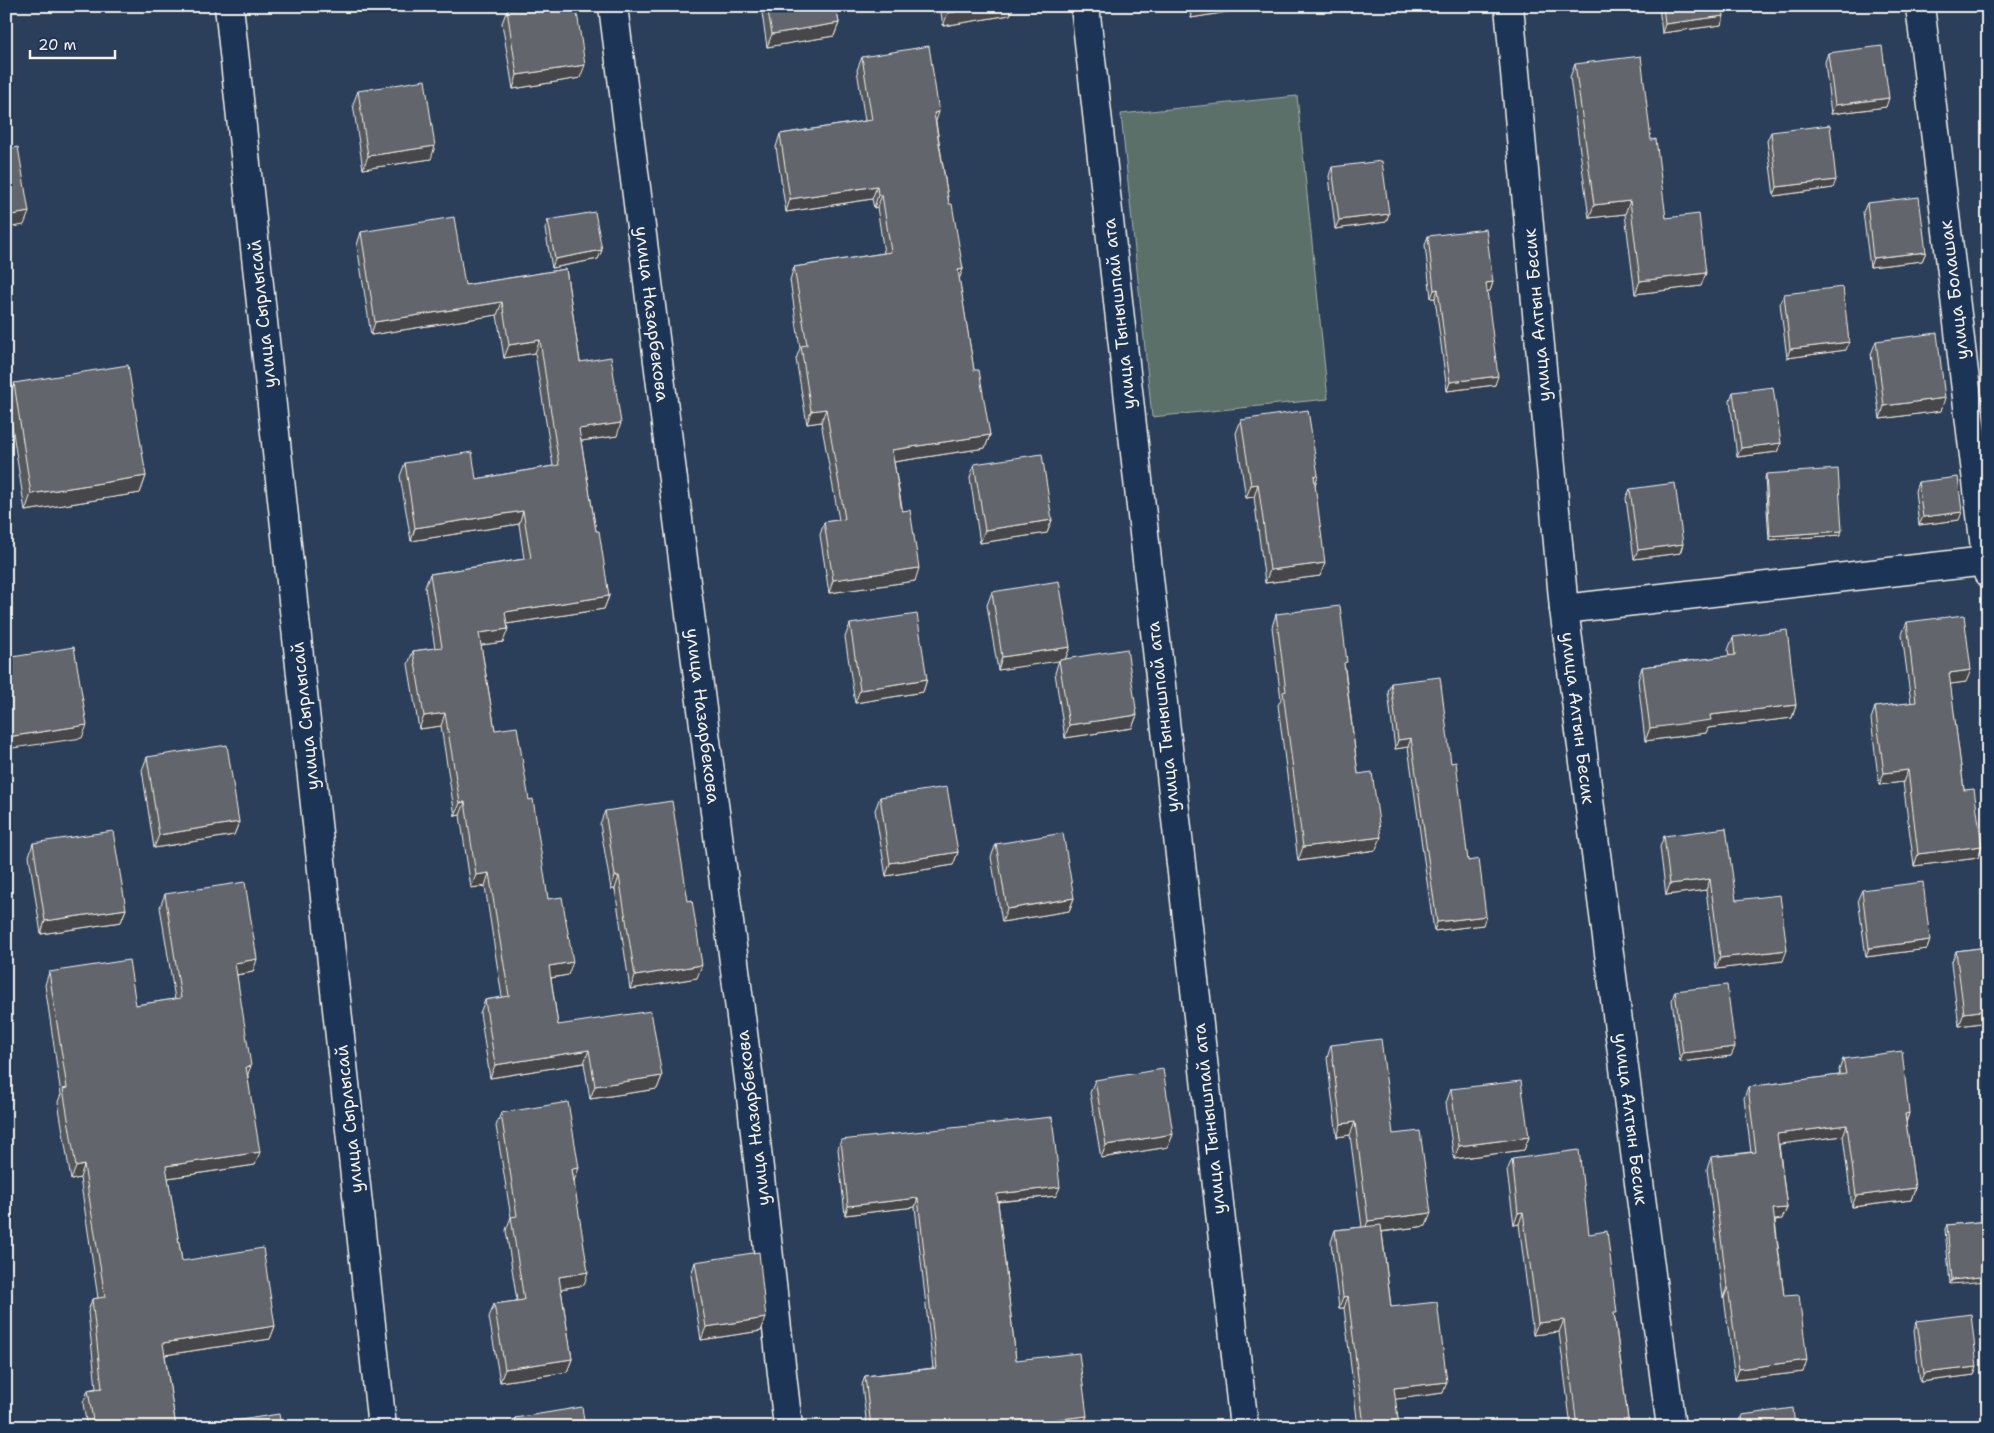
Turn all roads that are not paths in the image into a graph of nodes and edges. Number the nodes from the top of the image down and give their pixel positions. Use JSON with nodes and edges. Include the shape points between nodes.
{"nodes":[{"id":1,"x":229,"y":6,"type":"edge"},
{"id":2,"x":613,"y":6,"type":"edge"},
{"id":3,"x":1085,"y":6,"type":"edge"},
{"id":4,"x":1509,"y":6,"type":"edge"},
{"id":5,"x":1920,"y":6,"type":"edge"},
{"id":6,"x":1987,"y":567,"type":"edge"},
{"id":7,"x":1564,"y":609,"type":"junction"},
{"id":8,"x":382,"y":1427,"type":"edge"},
{"id":9,"x":788,"y":1427,"type":"edge"},
{"id":10,"x":1244,"y":1427,"type":"edge"},
{"id":11,"x":1671,"y":1427,"type":"edge"}],
"edges":[{"from":1,"to":8,"type":"street","name":"улица Сырлысай"},
{"from":2,"to":9,"type":"street","name":"улица Назарбекова","via":[[750,1088]]},
{"from":3,"to":10,"type":"street","name":"улица Тынышпай ата"},
{"from":4,"to":7,"type":"street","name":"улица Алтын Бесик"},
{"from":5,"to":6,"type":"street","name":"улица Болашак"},
{"from":6,"to":7,"type":"street"},
{"from":7,"to":11,"type":"street","name":"улица Алтын Бесик"}]}
